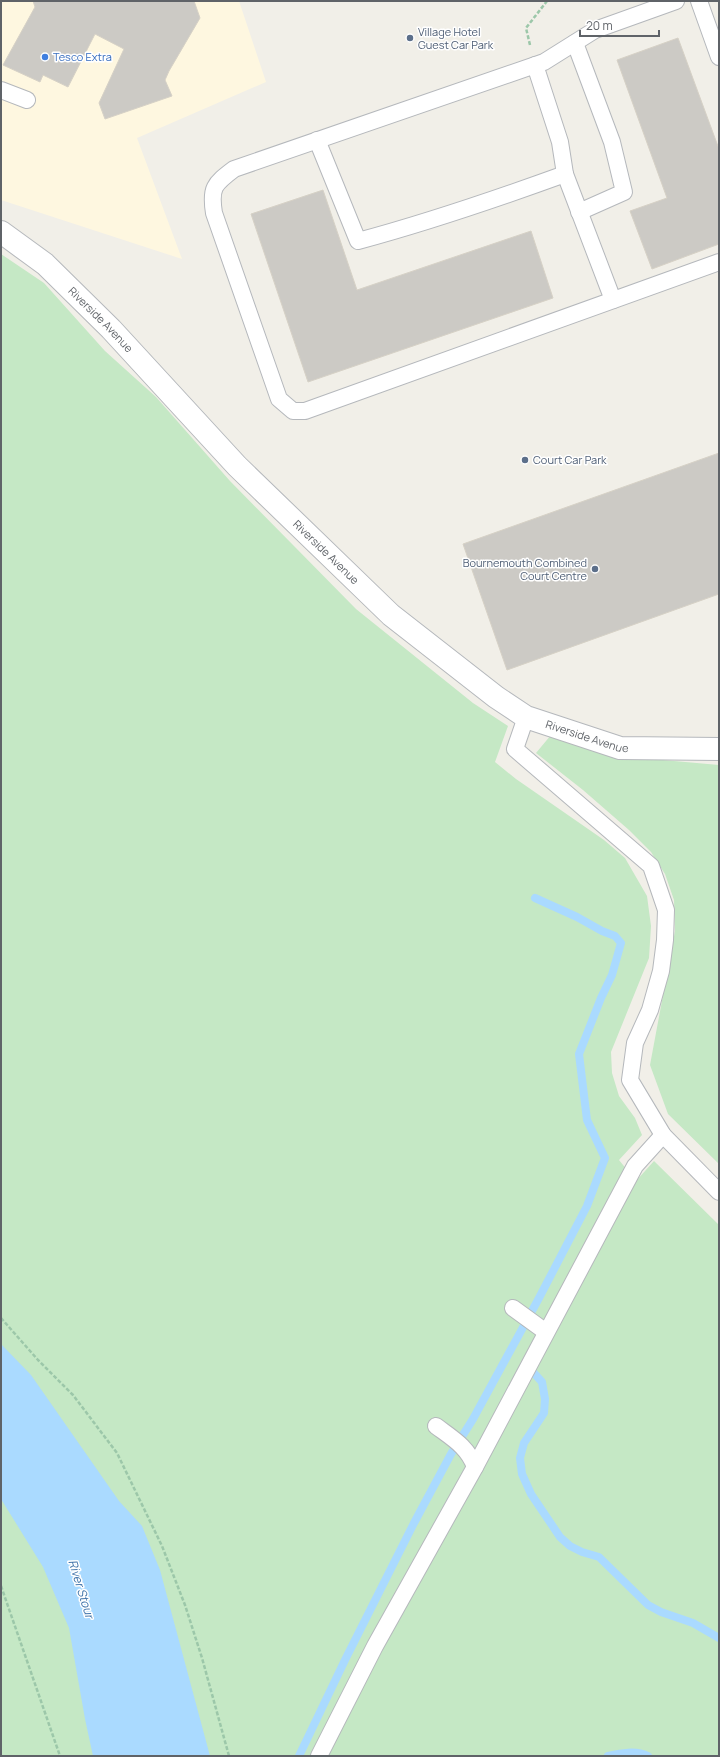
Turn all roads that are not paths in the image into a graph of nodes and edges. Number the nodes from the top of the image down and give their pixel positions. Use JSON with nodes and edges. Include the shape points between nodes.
{"nodes":[{"id":1,"x":676,"y":1,"type":"edge"},
{"id":2,"x":699,"y":1,"type":"edge"},
{"id":3,"x":575,"y":43,"type":"junction"},
{"id":4,"x":719,"y":57,"type":"edge"},
{"id":5,"x":535,"y":65,"type":"junction"},
{"id":6,"x":1,"y":90,"type":"edge"},
{"id":7,"x":28,"y":100,"type":"dead end"},
{"id":8,"x":317,"y":140,"type":"junction"},
{"id":9,"x":565,"y":174,"type":"junction"},
{"id":10,"x":579,"y":212,"type":"junction"},
{"id":11,"x":1,"y":232,"type":"edge"},
{"id":12,"x":719,"y":262,"type":"edge"},
{"id":13,"x":613,"y":300,"type":"junction"},
{"id":14,"x":526,"y":717,"type":"junction"},
{"id":15,"x":719,"y":749,"type":"edge"},
{"id":16,"x":663,"y":1135,"type":"junction"},
{"id":17,"x":719,"y":1192,"type":"edge"},
{"id":18,"x":513,"y":1308,"type":"dead end"},
{"id":19,"x":546,"y":1332,"type":"junction"},
{"id":20,"x":436,"y":1426,"type":"dead end"},
{"id":21,"x":475,"y":1467,"type":"junction"},
{"id":22,"x":319,"y":1756,"type":"edge"}],
"edges":[{"from":1,"to":3,"type":"lane","via":[[596,30]]},
{"from":2,"to":4,"type":"lane"},
{"from":3,"to":5,"type":"lane"},
{"from":3,"to":10,"type":"lane","via":[[612,142],[624,192]]},
{"from":5,"to":8,"type":"lane"},
{"from":5,"to":9,"type":"lane","via":[[560,142]]},
{"from":6,"to":7,"type":"lane"},
{"from":8,"to":9,"type":"lane","via":[[358,241],[473,208]]},
{"from":8,"to":13,"type":"lane","via":[[234,169],[218,181],[212,196],[214,213],[279,399],[293,411],[305,411]]},
{"from":9,"to":10,"type":"lane"},
{"from":10,"to":13,"type":"lane"},
{"from":11,"to":14,"type":"street","name":"Riverside Avenue","via":[[50,269],[110,329],[237,466],[390,615]]},
{"from":12,"to":13,"type":"lane"},
{"from":14,"to":15,"type":"street","name":"Riverside Avenue","via":[[620,748]]},
{"from":14,"to":16,"type":"lane","via":[[515,749],[651,866],[666,910],[660,971],[650,1010],[635,1043],[630,1080]]},
{"from":16,"to":17,"type":"lane"},
{"from":16,"to":19,"type":"lane","via":[[635,1166]]},
{"from":18,"to":19,"type":"lane"},
{"from":19,"to":21,"type":"lane"},
{"from":20,"to":21,"type":"lane","via":[[467,1450]]},
{"from":21,"to":22,"type":"lane","via":[[375,1646]]}]}
